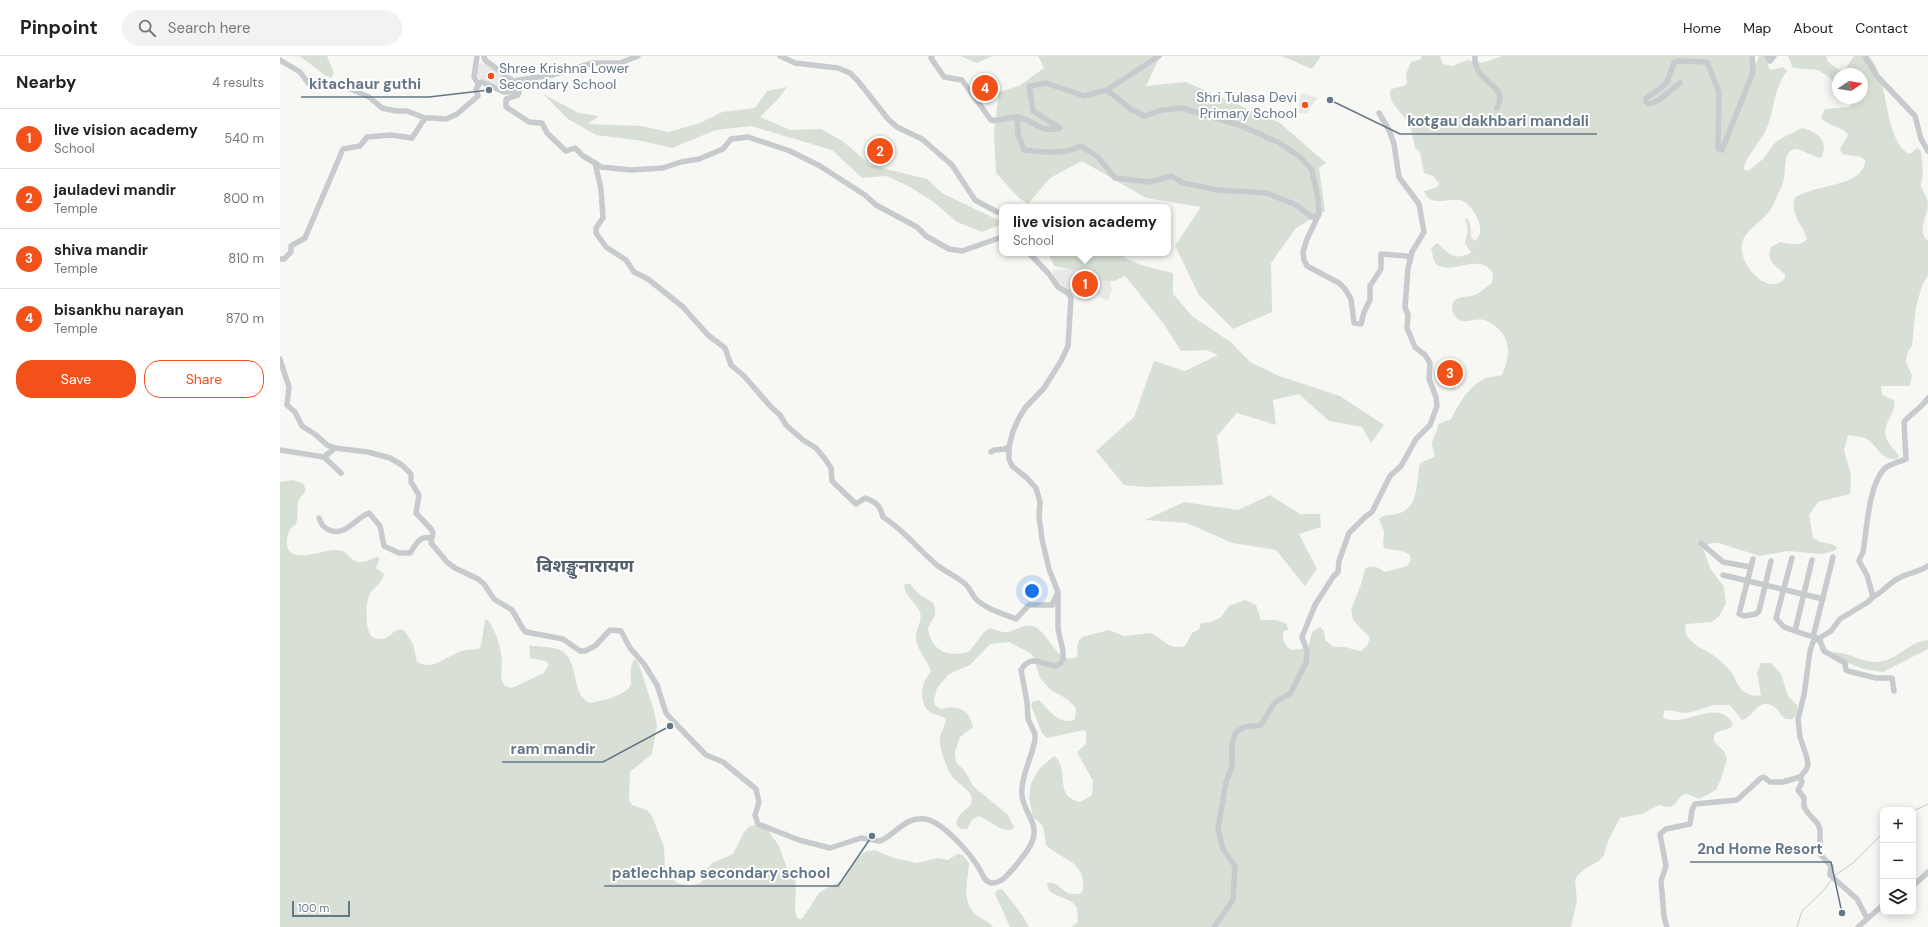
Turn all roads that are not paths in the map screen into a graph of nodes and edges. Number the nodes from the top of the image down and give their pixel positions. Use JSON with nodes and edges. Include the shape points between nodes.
{"nodes":[{"id":1,"x":477,"y":56,"type":"edge"},
{"id":2,"x":484,"y":56,"type":"edge"},
{"id":3,"x":638,"y":56,"type":"edge"},
{"id":4,"x":780,"y":56,"type":"edge"},
{"id":5,"x":932,"y":56,"type":"edge"},
{"id":6,"x":1159,"y":56,"type":"edge"},
{"id":7,"x":1475,"y":56,"type":"edge"},
{"id":8,"x":1752,"y":56,"type":"edge"},
{"id":9,"x":1767,"y":56,"type":"edge"},
{"id":10,"x":1774,"y":56,"type":"edge"},
{"id":11,"x":1865,"y":56,"type":"edge"},
{"id":12,"x":280,"y":60,"type":"edge"},
{"id":13,"x":482,"y":82,"type":"junction"},
{"id":14,"x":1680,"y":83,"type":"dead end"},
{"id":15,"x":1107,"y":90,"type":"junction"},
{"id":16,"x":1497,"y":108,"type":"dead end"},
{"id":17,"x":1379,"y":113,"type":"dead end"},
{"id":18,"x":1017,"y":117,"type":"junction"},
{"id":19,"x":425,"y":118,"type":"junction"},
{"id":20,"x":1928,"y":151,"type":"edge"},
{"id":21,"x":594,"y":162,"type":"junction"},
{"id":22,"x":999,"y":212,"type":"edge"},
{"id":23,"x":1319,"y":214,"type":"junction"},
{"id":24,"x":999,"y":238,"type":"edge"},
{"id":25,"x":1032,"y":256,"type":"edge"},
{"id":26,"x":280,"y":259,"type":"edge"},
{"id":27,"x":1410,"y":262,"type":"junction"},
{"id":28,"x":280,"y":359,"type":"edge"},
{"id":29,"x":1928,"y":398,"type":"edge"},
{"id":30,"x":1009,"y":447,"type":"junction"},
{"id":31,"x":335,"y":448,"type":"junction"},
{"id":32,"x":280,"y":450,"type":"edge"},
{"id":33,"x":991,"y":452,"type":"dead end"},
{"id":34,"x":324,"y":456,"type":"junction"},
{"id":35,"x":341,"y":472,"type":"dead end"},
{"id":36,"x":319,"y":518,"type":"dead end"},
{"id":37,"x":431,"y":538,"type":"junction"},
{"id":38,"x":1701,"y":543,"type":"dead end"},
{"id":39,"x":1833,"y":557,"type":"dead end"},
{"id":40,"x":1792,"y":558,"type":"dead end"},
{"id":41,"x":1753,"y":559,"type":"dead end"},
{"id":42,"x":1812,"y":560,"type":"dead end"},
{"id":43,"x":1771,"y":561,"type":"dead end"},
{"id":44,"x":1750,"y":566,"type":"junction"},
{"id":45,"x":1928,"y":566,"type":"edge"},
{"id":46,"x":1723,"y":575,"type":"dead end"},
{"id":47,"x":1746,"y":580,"type":"junction"},
{"id":48,"x":1765,"y":585,"type":"junction"},
{"id":49,"x":1783,"y":589,"type":"junction"},
{"id":50,"x":1058,"y":592,"type":"junction"},
{"id":51,"x":1804,"y":594,"type":"junction"},
{"id":52,"x":1873,"y":597,"type":"junction"},
{"id":53,"x":1823,"y":599,"type":"junction"},
{"id":54,"x":1794,"y":631,"type":"junction"},
{"id":55,"x":1816,"y":638,"type":"junction"},
{"id":56,"x":1894,"y":691,"type":"dead end"},
{"id":57,"x":1800,"y":777,"type":"junction"},
{"id":58,"x":1928,"y":872,"type":"edge"},
{"id":59,"x":1916,"y":883,"type":"edge"},
{"id":60,"x":1880,"y":907,"type":"edge"},
{"id":61,"x":1867,"y":918,"type":"junction"},
{"id":62,"x":1214,"y":927,"type":"edge"},
{"id":63,"x":1667,"y":927,"type":"edge"},
{"id":64,"x":1858,"y":927,"type":"edge"}],
"edges":[{"from":1,"to":13,"type":"street","via":[[474,77],[478,84]]},
{"from":2,"to":3,"type":"street","via":[[485,60],[510,80],[515,81],[552,75],[593,63],[620,63]]},
{"from":4,"to":22,"type":"street","via":[[795,63],[838,68],[850,73],[888,119],[922,139],[952,165],[976,200]]},
{"from":5,"to":18,"type":"street","via":[[944,77],[962,80],[991,120]]},
{"from":6,"to":15,"type":"street"},
{"from":7,"to":16,"type":"street","via":[[1474,62],[1478,72],[1498,92],[1500,99]]},
{"from":8,"to":14,"type":"street","via":[[1753,72],[1722,150],[1717,144],[1719,92],[1707,62],[1678,60],[1674,63],[1667,82],[1646,98],[1646,102],[1650,104],[1659,100]]},
{"from":9,"to":10,"type":"street","via":[[1770,60]]},
{"from":11,"to":20,"type":"street","via":[[1876,75],[1915,116],[1921,139]]},
{"from":12,"to":19,"type":"street","via":[[300,72],[308,83],[346,87],[369,97],[382,108],[407,111]]},
{"from":13,"to":19,"type":"street","via":[[477,86],[478,96],[457,114],[446,118]]},
{"from":13,"to":21,"type":"street","via":[[504,92],[518,91],[518,95],[506,99],[506,107],[529,122],[542,124],[547,133],[566,151],[575,148]]},
{"from":15,"to":18,"type":"street","via":[[1084,96],[1046,83],[1029,86],[1033,111],[1060,128],[1049,131]]},
{"from":15,"to":23,"type":"street","via":[[1130,109],[1145,116],[1162,110],[1182,108],[1239,125],[1278,142],[1300,157],[1312,170]]},
{"from":17,"to":27,"type":"street","via":[[1394,144],[1400,178],[1419,204],[1424,232],[1412,252]]},
{"from":18,"to":23,"type":"street","via":[[1018,134],[1024,150],[1048,153],[1071,151],[1081,146],[1098,157],[1115,178],[1150,182],[1171,176],[1183,183],[1218,190],[1267,193],[1296,205],[1312,217]]},
{"from":19,"to":26,"type":"street","via":[[412,138],[391,135],[367,137],[360,146],[343,149],[305,238],[291,246],[290,252],[284,259]]},
{"from":21,"to":24,"type":"street","via":[[601,167],[631,170],[663,168],[699,159],[723,149],[730,139],[748,137],[790,151],[820,166],[876,205],[917,227],[926,236],[949,249],[962,251]]},
{"from":21,"to":50,"type":"street","via":[[601,189],[603,218],[596,228],[596,233],[606,247],[626,260],[634,272],[648,279],[683,307],[708,335],[725,348],[731,365],[780,415],[786,426],[816,448],[831,468],[832,481],[851,501],[856,504],[865,498],[874,501],[881,507],[883,517],[897,526],[939,567],[965,583],[983,605],[1016,619],[1029,605],[1052,605]]},
{"from":23,"to":27,"type":"street","via":[[1303,252],[1304,260],[1307,266],[1345,288],[1351,299],[1354,323],[1361,324],[1369,305],[1370,286],[1380,269],[1381,254],[1410,257]]},
{"from":25,"to":30,"type":"street","via":[[1058,287],[1070,296],[1069,340],[1061,361],[1044,388],[1019,418],[1012,431]]},
{"from":27,"to":62,"type":"street","via":[[1405,307],[1408,315],[1407,328],[1415,347],[1430,363],[1429,379],[1437,406],[1430,424],[1416,439],[1401,466],[1390,476],[1372,512],[1349,533],[1339,560],[1338,572],[1332,577],[1315,605],[1302,637],[1307,651],[1306,663],[1290,694],[1275,702],[1261,725],[1244,727],[1236,732],[1232,744],[1232,766],[1226,782],[1218,829],[1225,853],[1235,866],[1232,900]]},
{"from":28,"to":31,"type":"street","via":[[288,384],[287,404],[295,412],[302,426]]},
{"from":29,"to":52,"type":"street","via":[[1925,404],[1904,422],[1906,459],[1885,468],[1876,484],[1867,518],[1863,553],[1859,561],[1867,575]]},
{"from":30,"to":33,"type":"street"},
{"from":30,"to":50,"type":"street","via":[[1012,466],[1036,488],[1039,496],[1042,539]]},
{"from":31,"to":34,"type":"street"},
{"from":31,"to":37,"type":"street","via":[[368,452],[390,458],[402,465],[411,474],[411,482],[419,495],[416,513],[431,528]]},
{"from":32,"to":34,"type":"street"},
{"from":34,"to":35,"type":"street"},
{"from":36,"to":37,"type":"street","via":[[324,527],[339,532],[369,513],[380,526],[384,546],[401,553],[410,553],[424,537]]},
{"from":37,"to":50,"type":"street","via":[[431,543],[447,562],[478,578],[494,599],[512,610],[526,632],[563,639],[580,651],[585,651],[595,646],[610,630],[620,630],[657,685],[666,713],[706,755],[723,762],[756,789],[759,802],[756,815],[758,824],[799,840],[830,848],[861,838],[880,841],[900,826],[925,819],[954,838],[990,883],[998,882],[1006,876],[1033,840],[1033,820],[1022,796],[1035,734],[1027,716],[1028,702],[1021,670],[1033,661],[1054,666],[1061,663],[1063,651],[1058,629]]},
{"from":38,"to":44,"type":"street","via":[[1723,562]]},
{"from":39,"to":53,"type":"street"},
{"from":40,"to":49,"type":"street"},
{"from":41,"to":44,"type":"street"},
{"from":42,"to":51,"type":"street"},
{"from":43,"to":48,"type":"street"},
{"from":44,"to":47,"type":"street"},
{"from":45,"to":52,"type":"street","via":[[1899,578]]},
{"from":46,"to":47,"type":"street"},
{"from":47,"to":48,"type":"street"},
{"from":47,"to":48,"type":"street","via":[[1739,614],[1744,616],[1756,614]]},
{"from":48,"to":49,"type":"street"},
{"from":49,"to":51,"type":"street"},
{"from":49,"to":54,"type":"street","via":[[1776,618],[1784,627]]},
{"from":51,"to":53,"type":"street"},
{"from":51,"to":54,"type":"street"},
{"from":52,"to":55,"type":"street","via":[[1840,619],[1831,631]]},
{"from":53,"to":55,"type":"street"},
{"from":54,"to":55,"type":"street"},
{"from":55,"to":56,"type":"street","via":[[1824,651],[1845,663],[1846,670],[1876,678],[1892,678]]},
{"from":55,"to":57,"type":"street","via":[[1810,651],[1798,719],[1800,737],[1808,762]]},
{"from":57,"to":61,"type":"street","via":[[1802,782],[1798,790],[1804,798],[1804,807],[1820,830],[1820,854],[1831,866],[1832,878],[1857,899]]},
{"from":57,"to":63,"type":"street","via":[[1783,782],[1770,782],[1764,777],[1737,800],[1695,804],[1690,824],[1660,834],[1666,866],[1661,881]]},
{"from":58,"to":59,"type":"street"},
{"from":60,"to":61,"type":"street"},
{"from":61,"to":64,"type":"street"}]}
